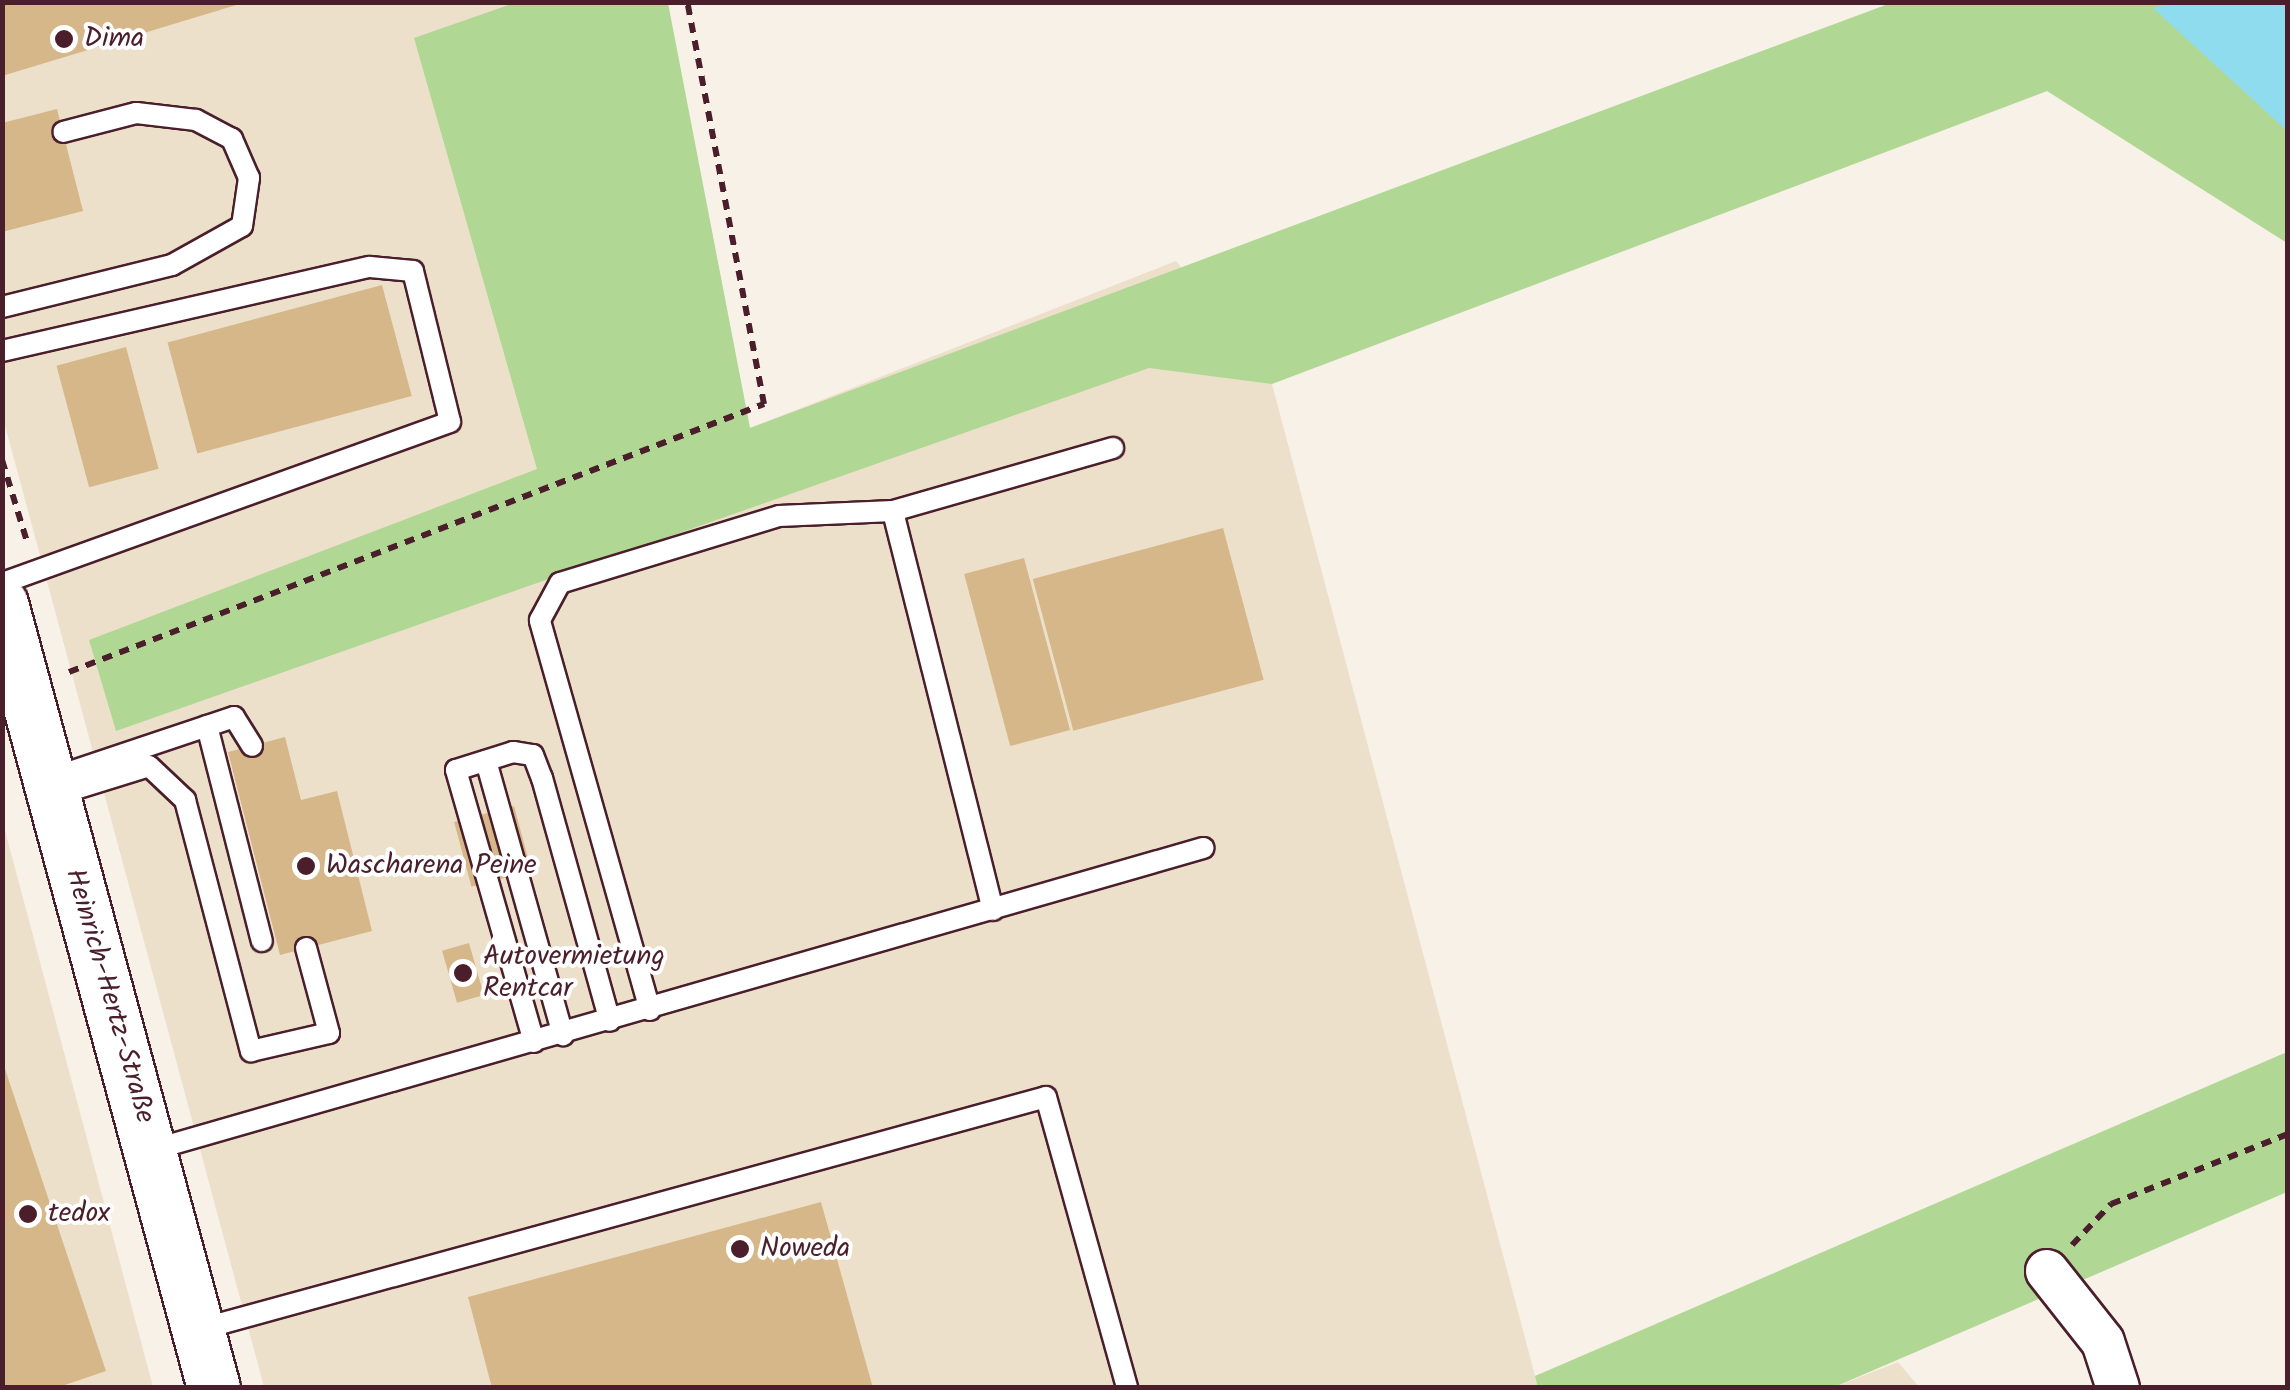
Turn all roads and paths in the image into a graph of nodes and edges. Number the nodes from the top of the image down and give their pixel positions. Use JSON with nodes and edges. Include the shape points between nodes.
{"nodes":[{"id":1,"x":688,"y":2,"type":"edge"},
{"id":2,"x":63,"y":132,"type":"dead end"},
{"id":3,"x":2,"y":307,"type":"edge"},
{"id":4,"x":2,"y":352,"type":"edge"},
{"id":5,"x":1113,"y":448,"type":"dead end"},
{"id":6,"x":893,"y":511,"type":"junction"},
{"id":7,"x":4,"y":613,"type":"edge"},
{"id":8,"x":63,"y":674,"type":"dead end"},
{"id":9,"x":207,"y":726,"type":"junction"},
{"id":10,"x":252,"y":746,"type":"dead end"},
{"id":11,"x":486,"y":761,"type":"junction"},
{"id":12,"x":51,"y":787,"type":"junction"},
{"id":13,"x":1203,"y":848,"type":"dead end"},
{"id":14,"x":993,"y":910,"type":"junction"},
{"id":15,"x":262,"y":941,"type":"dead end"},
{"id":16,"x":306,"y":948,"type":"dead end"},
{"id":17,"x":650,"y":1010,"type":"junction"},
{"id":18,"x":610,"y":1021,"type":"junction"},
{"id":19,"x":563,"y":1034,"type":"junction"},
{"id":20,"x":534,"y":1042,"type":"junction"},
{"id":21,"x":2288,"y":1134,"type":"edge"},
{"id":22,"x":152,"y":1150,"type":"junction"},
{"id":23,"x":2047,"y":1271,"type":"joint"},
{"id":24,"x":199,"y":1329,"type":"junction"},
{"id":25,"x":214,"y":1388,"type":"edge"},
{"id":26,"x":1127,"y":1388,"type":"edge"},
{"id":27,"x":2118,"y":1388,"type":"edge"}],
"edges":[{"from":1,"to":8,"type":"path","via":[[764,404]]},
{"from":2,"to":3,"type":"lane","via":[[136,112],[196,120],[232,140],[249,178],[242,226],[172,265]]},
{"from":4,"to":7,"type":"lane","via":[[370,267],[414,271],[450,422]]},
{"from":5,"to":6,"type":"lane"},
{"from":6,"to":14,"type":"lane"},
{"from":6,"to":17,"type":"lane","via":[[779,516],[560,583],[540,620]]},
{"from":7,"to":12,"type":"street","name":"Heinrich-Hertz-Straße"},
{"from":9,"to":10,"type":"lane","via":[[234,718]]},
{"from":9,"to":12,"type":"lane"},
{"from":9,"to":15,"type":"lane"},
{"from":11,"to":18,"type":"lane","via":[[533,756]]},
{"from":11,"to":19,"type":"lane"},
{"from":11,"to":20,"type":"lane","via":[[456,770]]},
{"from":12,"to":16,"type":"lane","via":[[149,766],[186,800],[251,1051],[330,1033]]},
{"from":12,"to":22,"type":"street","name":"Heinrich-Hertz-Straße"},
{"from":13,"to":14,"type":"lane"},
{"from":14,"to":17,"type":"lane"},
{"from":17,"to":18,"type":"lane"},
{"from":18,"to":19,"type":"lane"},
{"from":19,"to":20,"type":"lane"},
{"from":20,"to":22,"type":"lane"},
{"from":21,"to":23,"type":"path","via":[[2111,1204]]},
{"from":22,"to":24,"type":"street","name":"Heinrich-Hertz-Straße"},
{"from":23,"to":27,"type":"street","via":[[2104,1342]]},
{"from":24,"to":25,"type":"street","name":"Heinrich-Hertz-Straße"},
{"from":24,"to":26,"type":"lane","via":[[1046,1097]]}]}
